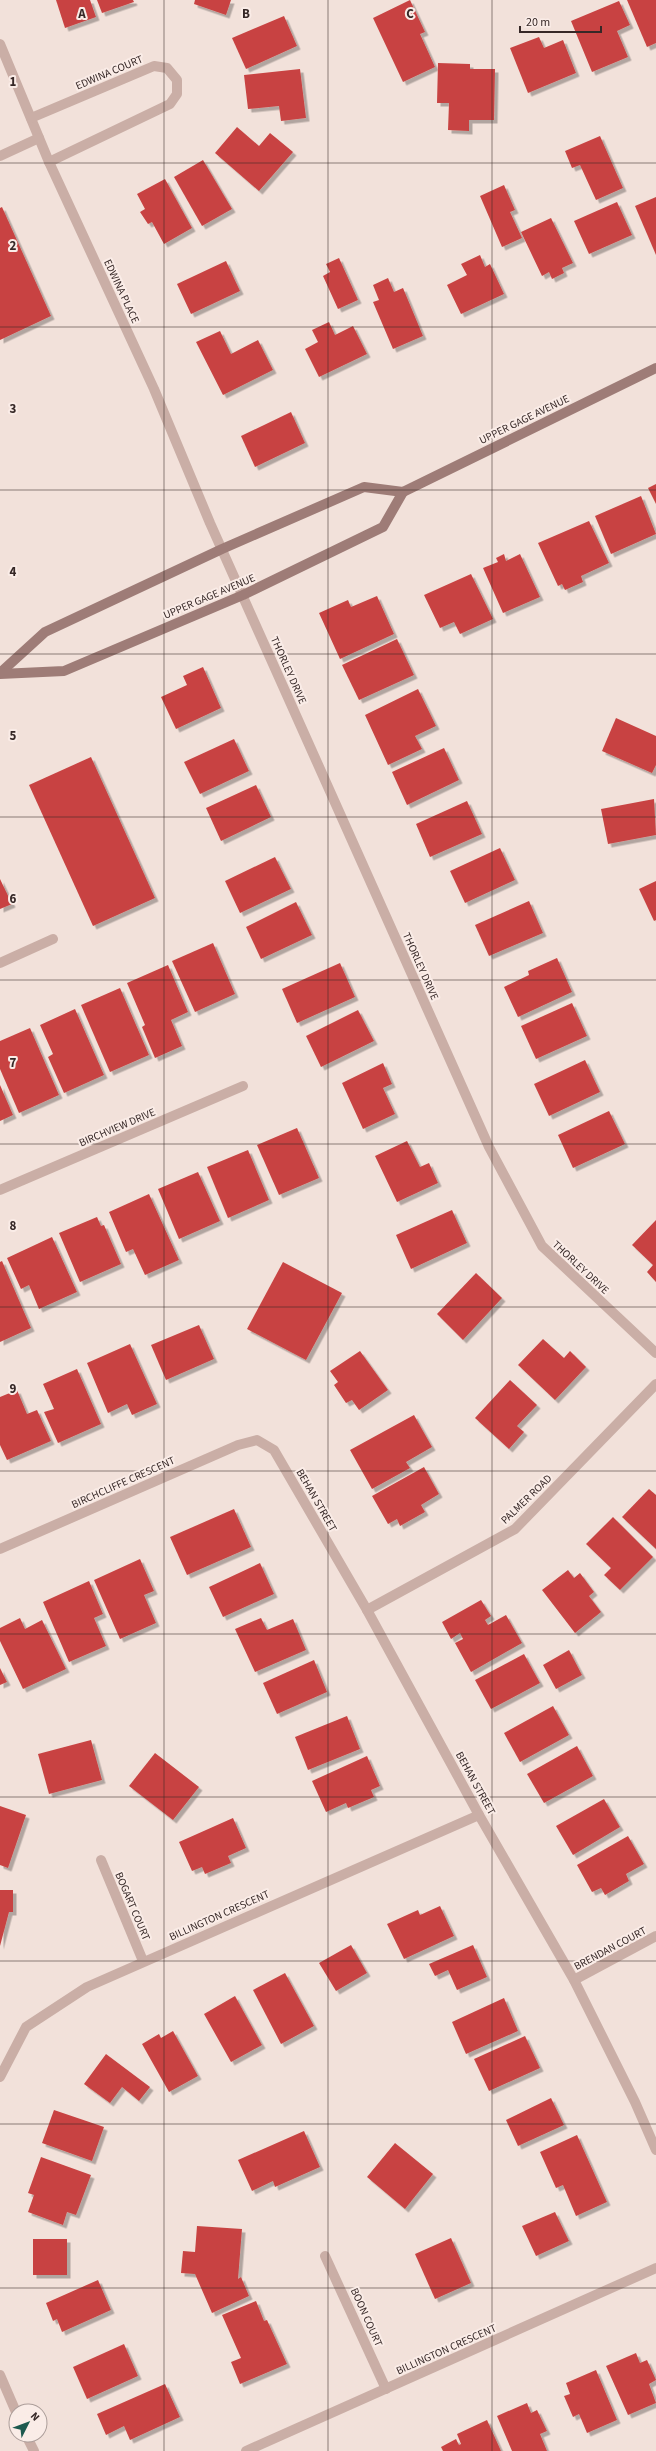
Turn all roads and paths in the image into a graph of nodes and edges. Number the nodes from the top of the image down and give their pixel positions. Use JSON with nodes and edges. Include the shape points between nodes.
{"nodes":[{"id":1,"x":0,"y":44,"type":"edge"},
{"id":2,"x":31,"y":118,"type":"junction"},
{"id":3,"x":39,"y":138,"type":"junction"},
{"id":4,"x":0,"y":156,"type":"edge"},
{"id":5,"x":49,"y":162,"type":"junction"},
{"id":6,"x":656,"y":368,"type":"edge"},
{"id":7,"x":403,"y":492,"type":"junction"},
{"id":8,"x":222,"y":549,"type":"junction"},
{"id":9,"x":243,"y":595,"type":"junction"},
{"id":10,"x":0,"y":674,"type":"edge"},
{"id":11,"x":53,"y":939,"type":"dead end"},
{"id":12,"x":0,"y":963,"type":"edge"},
{"id":13,"x":243,"y":1086,"type":"dead end"},
{"id":14,"x":0,"y":1190,"type":"edge"},
{"id":15,"x":656,"y":1354,"type":"edge"},
{"id":16,"x":656,"y":1384,"type":"edge"},
{"id":17,"x":257,"y":1440,"type":"joint"},
{"id":18,"x":0,"y":1549,"type":"edge"},
{"id":19,"x":367,"y":1610,"type":"junction"},
{"id":20,"x":479,"y":1814,"type":"junction"},
{"id":21,"x":101,"y":1860,"type":"dead end"},
{"id":22,"x":656,"y":1936,"type":"edge"},
{"id":23,"x":143,"y":1961,"type":"junction"},
{"id":24,"x":574,"y":1980,"type":"junction"},
{"id":25,"x":0,"y":2077,"type":"edge"},
{"id":26,"x":656,"y":2150,"type":"edge"},
{"id":27,"x":326,"y":2256,"type":"dead end"},
{"id":28,"x":656,"y":2268,"type":"edge"},
{"id":29,"x":0,"y":2375,"type":"edge"},
{"id":30,"x":386,"y":2389,"type":"junction"},
{"id":31,"x":12,"y":2403,"type":"edge"},
{"id":32,"x":246,"y":2451,"type":"edge"}],
"edges":[{"from":1,"to":2,"type":"street","name":"EDWINA PLACE"},
{"from":2,"to":3,"type":"street","name":"EDWINA PLACE"},
{"from":2,"to":5,"type":"street","name":"EDWINA COURT","via":[[154,66],[167,68],[177,80],[177,94],[170,104]]},
{"from":3,"to":4,"type":"street"},
{"from":3,"to":5,"type":"street","name":"EDWINA PLACE"},
{"from":5,"to":8,"type":"street","name":"EDWINA PLACE","via":[[154,390]]},
{"from":6,"to":7,"type":"main road","name":"UPPER GAGE AVENUE"},
{"from":7,"to":8,"type":"main road","name":"UPPER GAGE AVENUE","via":[[364,487]]},
{"from":7,"to":9,"type":"main road","name":"UPPER GAGE AVENUE","via":[[383,527]]},
{"from":8,"to":9,"type":"street","name":"THORLEY DRIVE"},
{"from":8,"to":10,"type":"main road","name":"UPPER GAGE AVENUE","via":[[44,632]]},
{"from":9,"to":10,"type":"main road","name":"UPPER GAGE AVENUE","via":[[64,670]]},
{"from":9,"to":15,"type":"street","name":"THORLEY DRIVE","via":[[489,1147],[542,1246]]},
{"from":11,"to":12,"type":"street"},
{"from":13,"to":14,"type":"street","name":"BIRCHVIEW DRIVE"},
{"from":16,"to":19,"type":"street","name":"PALMER ROAD","via":[[515,1529]]},
{"from":17,"to":18,"type":"street","name":"BIRCHCLIFFE CRESCENT","via":[[238,1445]]},
{"from":17,"to":19,"type":"street","name":"BEHAN STREET","via":[[274,1450]]},
{"from":19,"to":20,"type":"street","name":"BEHAN STREET"},
{"from":20,"to":23,"type":"street","name":"BILLINGTON CRESCENT"},
{"from":20,"to":24,"type":"street","name":"BEHAN STREET"},
{"from":21,"to":23,"type":"street","name":"BOGART COURT"},
{"from":22,"to":24,"type":"street","name":"BRENDAN COURT"},
{"from":23,"to":25,"type":"street","name":"BILLINGTON CRESCENT","via":[[87,1987],[26,2027]]},
{"from":24,"to":26,"type":"street","name":"BEHAN STREET"},
{"from":27,"to":30,"type":"street","name":"BOON COURT"},
{"from":28,"to":30,"type":"street","name":"BILLINGTON CRESCENT"},
{"from":29,"to":31,"type":"street"},
{"from":30,"to":32,"type":"street","name":"BILLINGTON CRESCENT"}]}
